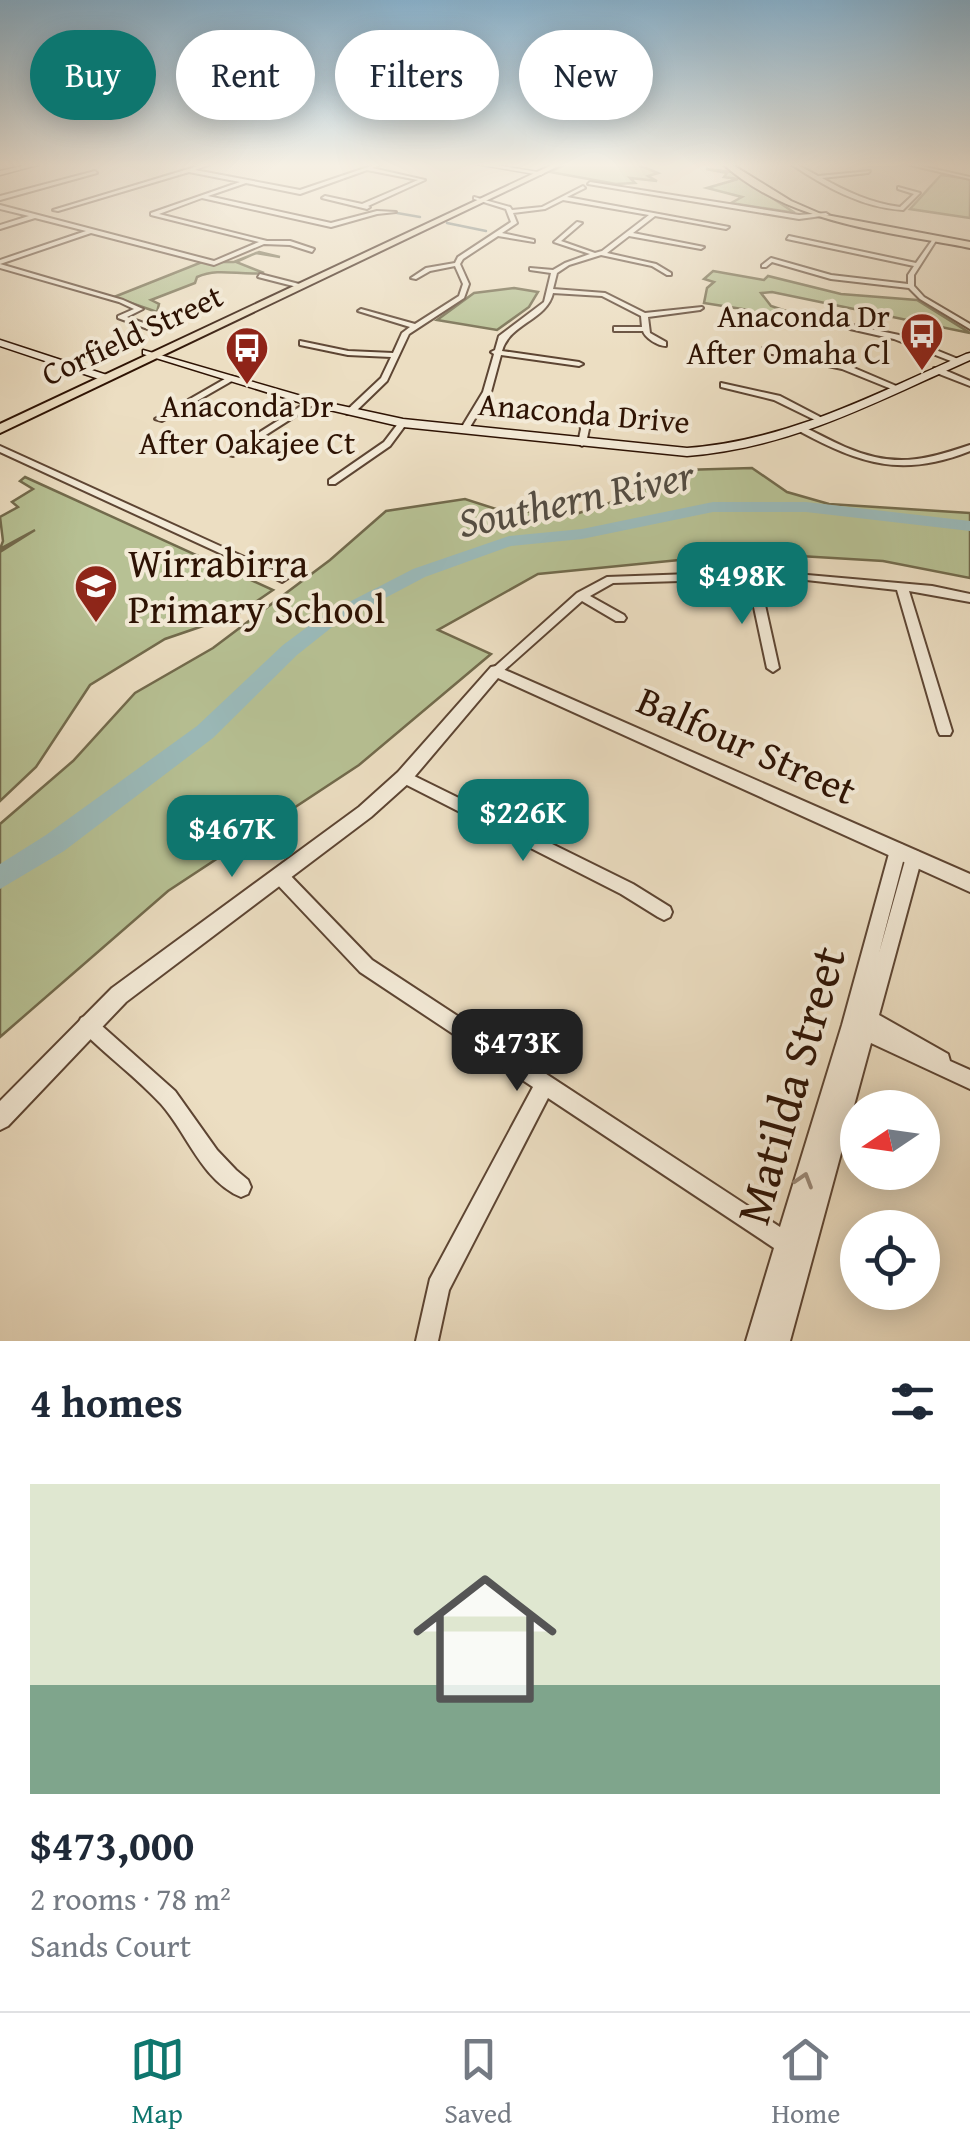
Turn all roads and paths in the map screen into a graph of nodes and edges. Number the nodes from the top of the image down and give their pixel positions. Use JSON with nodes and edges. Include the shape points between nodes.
{"nodes":[{"id":1,"x":71,"y":227,"type":"edge"},
{"id":2,"x":200,"y":227,"type":"edge"},
{"id":3,"x":421,"y":227,"type":"edge"},
{"id":4,"x":508,"y":227,"type":"edge"},
{"id":5,"x":574,"y":227,"type":"edge"},
{"id":6,"x":639,"y":227,"type":"edge"},
{"id":7,"x":870,"y":227,"type":"edge"},
{"id":8,"x":92,"y":232,"type":"junction"},
{"id":9,"x":496,"y":234,"type":"junction"},
{"id":10,"x":630,"y":234,"type":"junction"},
{"id":11,"x":789,"y":238,"type":"dead end"},
{"id":12,"x":935,"y":240,"type":"junction"},
{"id":13,"x":532,"y":241,"type":"dead end"},
{"id":14,"x":266,"y":244,"type":"junction"},
{"id":15,"x":701,"y":246,"type":"dead end"},
{"id":16,"x":970,"y":246,"type":"edge"},
{"id":17,"x":312,"y":250,"type":"dead end"},
{"id":18,"x":598,"y":254,"type":"junction"},
{"id":19,"x":0,"y":264,"type":"edge"},
{"id":20,"x":456,"y":264,"type":"junction"},
{"id":21,"x":918,"y":265,"type":"junction"},
{"id":22,"x":764,"y":266,"type":"dead end"},
{"id":23,"x":532,"y":269,"type":"dead end"},
{"id":24,"x":554,"y":272,"type":"junction"},
{"id":25,"x":669,"y":274,"type":"dead end"},
{"id":26,"x":260,"y":276,"type":"dead end"},
{"id":27,"x":414,"y":278,"type":"dead end"},
{"id":28,"x":297,"y":285,"type":"junction"},
{"id":29,"x":912,"y":286,"type":"junction"},
{"id":30,"x":550,"y":291,"type":"junction"},
{"id":31,"x":700,"y":308,"type":"dead end"},
{"id":32,"x":361,"y":311,"type":"dead end"},
{"id":33,"x":970,"y":314,"type":"edge"},
{"id":34,"x":644,"y":315,"type":"junction"},
{"id":35,"x":794,"y":315,"type":"dead end"},
{"id":36,"x":954,"y":317,"type":"junction"},
{"id":37,"x":416,"y":326,"type":"junction"},
{"id":38,"x":970,"y":327,"type":"edge"},
{"id":39,"x":644,"y":329,"type":"junction"},
{"id":40,"x":159,"y":330,"type":"dead end"},
{"id":41,"x":617,"y":330,"type":"dead end"},
{"id":42,"x":0,"y":343,"type":"edge"},
{"id":43,"x":303,"y":343,"type":"dead end"},
{"id":44,"x":663,"y":344,"type":"dead end"},
{"id":45,"x":766,"y":350,"type":"dead end"},
{"id":46,"x":155,"y":352,"type":"junction"},
{"id":47,"x":496,"y":352,"type":"junction"},
{"id":48,"x":395,"y":355,"type":"junction"},
{"id":49,"x":965,"y":358,"type":"edge"},
{"id":50,"x":579,"y":364,"type":"dead end"},
{"id":51,"x":937,"y":370,"type":"junction"},
{"id":52,"x":233,"y":378,"type":"junction"},
{"id":53,"x":97,"y":379,"type":"junction"},
{"id":54,"x":970,"y":384,"type":"edge"},
{"id":55,"x":724,"y":385,"type":"dead end"},
{"id":56,"x":897,"y":388,"type":"junction"},
{"id":57,"x":312,"y":403,"type":"junction"},
{"id":58,"x":350,"y":412,"type":"junction"},
{"id":59,"x":582,"y":415,"type":"dead end"},
{"id":60,"x":159,"y":419,"type":"dead end"},
{"id":61,"x":0,"y":420,"type":"edge"},
{"id":62,"x":822,"y":420,"type":"junction"},
{"id":63,"x":403,"y":423,"type":"junction"},
{"id":64,"x":0,"y":429,"type":"edge"},
{"id":65,"x":802,"y":429,"type":"junction"},
{"id":66,"x":464,"y":430,"type":"junction"},
{"id":67,"x":582,"y":443,"type":"junction"},
{"id":68,"x":0,"y":449,"type":"edge"},
{"id":69,"x":969,"y":450,"type":"edge"},
{"id":70,"x":230,"y":454,"type":"dead end"},
{"id":71,"x":332,"y":482,"type":"dead end"},
{"id":72,"x":752,"y":574,"type":"junction"},
{"id":73,"x":282,"y":578,"type":"dead end"},
{"id":74,"x":902,"y":586,"type":"junction"},
{"id":75,"x":580,"y":596,"type":"junction"},
{"id":76,"x":970,"y":598,"type":"edge"},
{"id":77,"x":620,"y":618,"type":"dead end"},
{"id":78,"x":773,"y":668,"type":"dead end"},
{"id":79,"x":496,"y":670,"type":"junction"},
{"id":80,"x":944,"y":731,"type":"dead end"},
{"id":81,"x":404,"y":777,"type":"junction"},
{"id":82,"x":906,"y":854,"type":"junction"},
{"id":83,"x":280,"y":876,"type":"junction"},
{"id":84,"x":970,"y":882,"type":"edge"},
{"id":85,"x":664,"y":912,"type":"dead end"},
{"id":86,"x":860,"y":1022,"type":"junction"},
{"id":87,"x":88,"y":1024,"type":"junction"},
{"id":88,"x":970,"y":1080,"type":"edge"},
{"id":89,"x":545,"y":1084,"type":"junction"},
{"id":90,"x":0,"y":1118,"type":"edge"},
{"id":91,"x":242,"y":1188,"type":"dead end"},
{"id":92,"x":785,"y":1243,"type":"junction"},
{"id":93,"x":803,"y":1256,"type":"junction"},
{"id":94,"x":427,"y":1341,"type":"edge"},
{"id":95,"x":757,"y":1341,"type":"edge"},
{"id":96,"x":779,"y":1341,"type":"edge"}],
"edges":[{"from":1,"to":8,"type":"street"},
{"from":2,"to":14,"type":"street"},
{"from":3,"to":28,"type":"main road","name":"Corfield Street"},
{"from":4,"to":9,"type":"street"},
{"from":5,"to":18,"type":"street","via":[[558,245]]},
{"from":6,"to":10,"type":"street"},
{"from":7,"to":12,"type":"main road"},
{"from":8,"to":14,"type":"street","via":[[214,263]]},
{"from":8,"to":19,"type":"street"},
{"from":9,"to":13,"type":"street"},
{"from":9,"to":20,"type":"street"},
{"from":10,"to":15,"type":"street"},
{"from":10,"to":18,"type":"street"},
{"from":11,"to":21,"type":"street"},
{"from":12,"to":16,"type":"main road"},
{"from":12,"to":21,"type":"street"},
{"from":14,"to":17,"type":"street"},
{"from":18,"to":24,"type":"street"},
{"from":18,"to":25,"type":"street"},
{"from":19,"to":40,"type":"street","via":[[121,301],[140,309],[120,317]]},
{"from":20,"to":27,"type":"street"},
{"from":20,"to":37,"type":"street","via":[[466,284],[462,297]]},
{"from":21,"to":29,"type":"street"},
{"from":22,"to":29,"type":"street","via":[[771,260],[831,277]]},
{"from":23,"to":24,"type":"street"},
{"from":24,"to":30,"type":"street"},
{"from":26,"to":28,"type":"street"},
{"from":28,"to":46,"type":"main road","name":"Corfield Street"},
{"from":29,"to":36,"type":"street"},
{"from":30,"to":34,"type":"street","via":[[603,294]]},
{"from":30,"to":47,"type":"street","via":[[541,310],[511,330]]},
{"from":31,"to":34,"type":"street"},
{"from":32,"to":37,"type":"street"},
{"from":33,"to":36,"type":"street"},
{"from":34,"to":39,"type":"street"},
{"from":35,"to":49,"type":"street"},
{"from":36,"to":38,"type":"street"},
{"from":37,"to":48,"type":"street"},
{"from":39,"to":41,"type":"street"},
{"from":39,"to":44,"type":"street"},
{"from":42,"to":53,"type":"main road"},
{"from":43,"to":48,"type":"street"},
{"from":45,"to":56,"type":"street","via":[[844,367]]},
{"from":46,"to":52,"type":"main road","name":"Anaconda Drive"},
{"from":46,"to":53,"type":"main road","name":"Corfield Street"},
{"from":47,"to":50,"type":"street"},
{"from":47,"to":66,"type":"street","via":[[488,392]]},
{"from":48,"to":58,"type":"street","via":[[384,379]]},
{"from":49,"to":51,"type":"main road","name":"Anaconda Drive"},
{"from":51,"to":54,"type":"street"},
{"from":51,"to":56,"type":"main road","name":"Anaconda Drive"},
{"from":52,"to":57,"type":"main road","name":"Anaconda Drive"},
{"from":52,"to":60,"type":"street"},
{"from":53,"to":61,"type":"main road","name":"Corfield Street"},
{"from":53,"to":64,"type":"main road","name":"Corfield Street"},
{"from":55,"to":62,"type":"street","via":[[777,398]]},
{"from":56,"to":62,"type":"main road","name":"Anaconda Drive"},
{"from":57,"to":58,"type":"main road","name":"Anaconda Drive"},
{"from":57,"to":70,"type":"street"},
{"from":58,"to":63,"type":"main road","name":"Anaconda Drive"},
{"from":59,"to":67,"type":"street"},
{"from":62,"to":65,"type":"main road","name":"Anaconda Drive"},
{"from":63,"to":66,"type":"main road","name":"Anaconda Drive"},
{"from":63,"to":71,"type":"street","via":[[387,444]]},
{"from":65,"to":67,"type":"main road","name":"Anaconda Drive","via":[[760,444],[704,452]]},
{"from":65,"to":69,"type":"street","via":[[864,458],[908,466]]},
{"from":66,"to":67,"type":"main road","name":"Anaconda Drive"},
{"from":68,"to":73,"type":"street"},
{"from":72,"to":74,"type":"street"},
{"from":72,"to":75,"type":"street","via":[[611,580]]},
{"from":72,"to":78,"type":"street"},
{"from":74,"to":76,"type":"street"},
{"from":74,"to":80,"type":"street"},
{"from":75,"to":77,"type":"street"},
{"from":75,"to":79,"type":"street"},
{"from":79,"to":81,"type":"street"},
{"from":79,"to":82,"type":"street","name":"Balfour Street"},
{"from":81,"to":83,"type":"street"},
{"from":81,"to":85,"type":"street"},
{"from":82,"to":84,"type":"street","name":"Balfour Street"},
{"from":82,"to":86,"type":"street","name":"Matilda Street"},
{"from":83,"to":87,"type":"street"},
{"from":83,"to":89,"type":"street","via":[[366,966]]},
{"from":86,"to":88,"type":"street"},
{"from":92,"to":86,"type":"street","name":"Matilda Street","one_way":true},
{"from":86,"to":93,"type":"street","name":"Matilda Street"},
{"from":87,"to":90,"type":"street"},
{"from":87,"to":91,"type":"street","via":[[165,1096],[218,1171]]},
{"from":89,"to":92,"type":"street"},
{"from":89,"to":94,"type":"street","via":[[438,1287]]},
{"from":92,"to":93,"type":"street"},
{"from":92,"to":95,"type":"street","name":"Matilda Street"},
{"from":93,"to":96,"type":"street","name":"Matilda Street"}]}
